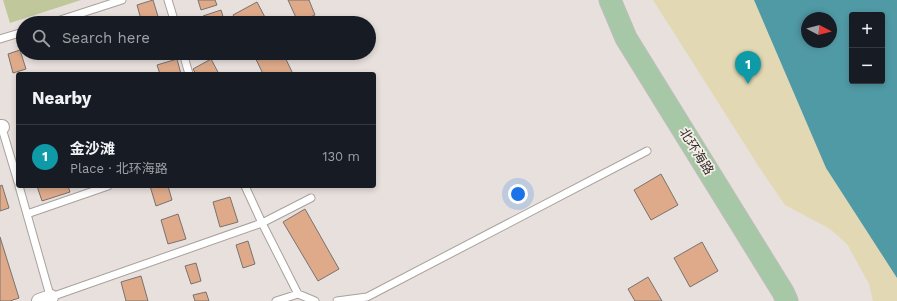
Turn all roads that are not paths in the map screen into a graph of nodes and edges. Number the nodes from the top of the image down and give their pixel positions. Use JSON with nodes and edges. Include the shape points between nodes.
{"nodes":[{"id":1,"x":122,"y":0,"type":"edge"},
{"id":2,"x":168,"y":0,"type":"edge"},
{"id":3,"x":610,"y":0,"type":"edge"},
{"id":4,"x":73,"y":16,"type":"edge"},
{"id":5,"x":173,"y":16,"type":"edge"},
{"id":6,"x":16,"y":34,"type":"edge"},
{"id":7,"x":0,"y":40,"type":"edge"},
{"id":8,"x":185,"y":60,"type":"edge"},
{"id":9,"x":188,"y":72,"type":"edge"},
{"id":10,"x":0,"y":125,"type":"edge"},
{"id":11,"x":647,"y":151,"type":"dead end"},
{"id":12,"x":16,"y":176,"type":"edge"},
{"id":13,"x":20,"y":188,"type":"edge"},
{"id":14,"x":102,"y":188,"type":"edge"},
{"id":15,"x":246,"y":188,"type":"edge"},
{"id":16,"x":312,"y":198,"type":"dead end"},
{"id":17,"x":28,"y":214,"type":"junction"},
{"id":18,"x":262,"y":223,"type":"junction"},
{"id":19,"x":298,"y":294,"type":"junction"},
{"id":20,"x":47,"y":300,"type":"edge"},
{"id":21,"x":276,"y":301,"type":"edge"},
{"id":22,"x":315,"y":301,"type":"edge"},
{"id":23,"x":337,"y":301,"type":"edge"},
{"id":24,"x":787,"y":301,"type":"edge"}],
"edges":[{"from":1,"to":4,"type":"lane"},
{"from":2,"to":5,"type":"lane"},
{"from":3,"to":24,"type":"main road","name":"北环海路","via":[[626,38]]},
{"from":6,"to":7,"type":"lane"},
{"from":8,"to":9,"type":"lane"},
{"from":10,"to":12,"type":"lane"},
{"from":11,"to":23,"type":"lane","via":[[367,297]]},
{"from":13,"to":17,"type":"lane"},
{"from":14,"to":17,"type":"lane"},
{"from":15,"to":18,"type":"lane"},
{"from":16,"to":18,"type":"lane"},
{"from":17,"to":20,"type":"lane"},
{"from":18,"to":19,"type":"lane"},
{"from":18,"to":20,"type":"lane"},
{"from":19,"to":21,"type":"lane"},
{"from":19,"to":22,"type":"lane"}]}
